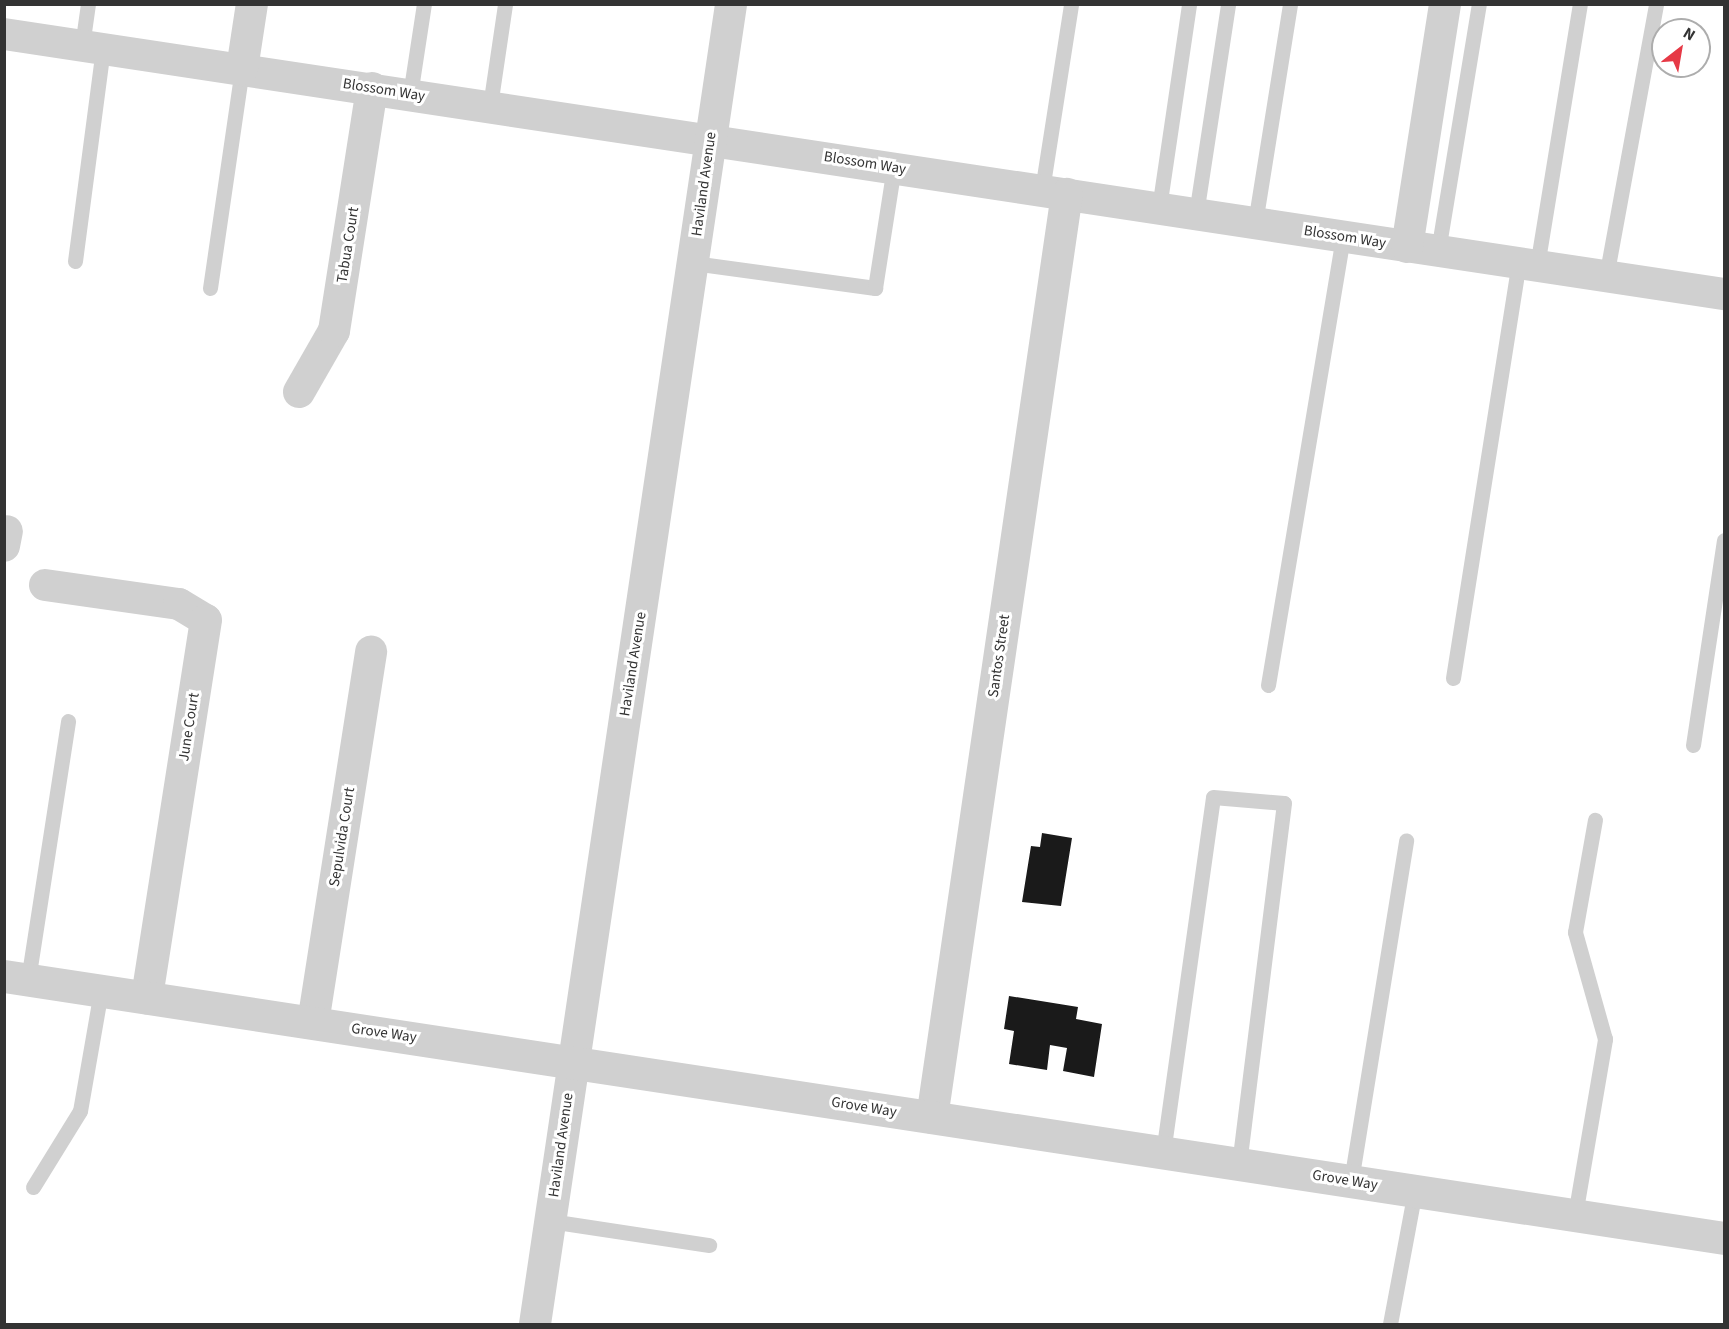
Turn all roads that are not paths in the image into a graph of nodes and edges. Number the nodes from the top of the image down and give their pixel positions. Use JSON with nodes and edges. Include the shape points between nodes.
{"nodes":[{"id":1,"x":88,"y":4,"type":"edge"},
{"id":2,"x":252,"y":4,"type":"edge"},
{"id":3,"x":424,"y":4,"type":"edge"},
{"id":4,"x":505,"y":4,"type":"edge"},
{"id":5,"x":731,"y":4,"type":"edge"},
{"id":6,"x":1071,"y":4,"type":"edge"},
{"id":7,"x":1190,"y":4,"type":"edge"},
{"id":8,"x":1228,"y":4,"type":"edge"},
{"id":9,"x":1290,"y":4,"type":"edge"},
{"id":10,"x":1445,"y":4,"type":"edge"},
{"id":11,"x":1479,"y":4,"type":"edge"},
{"id":12,"x":1581,"y":4,"type":"edge"},
{"id":13,"x":1656,"y":4,"type":"edge"},
{"id":14,"x":4,"y":34,"type":"edge"},
{"id":15,"x":93,"y":47,"type":"junction"},
{"id":16,"x":242,"y":69,"type":"junction"},
{"id":17,"x":372,"y":88,"type":"junction"},
{"id":18,"x":410,"y":94,"type":"junction"},
{"id":19,"x":490,"y":106,"type":"junction"},
{"id":20,"x":710,"y":139,"type":"junction"},
{"id":21,"x":894,"y":167,"type":"junction"},
{"id":22,"x":1054,"y":192,"type":"junction"},
{"id":23,"x":1159,"y":208,"type":"junction"},
{"id":24,"x":1196,"y":214,"type":"junction"},
{"id":25,"x":1255,"y":223,"type":"junction"},
{"id":26,"x":1343,"y":237,"type":"junction"},
{"id":27,"x":1407,"y":247,"type":"junction"},
{"id":28,"x":1438,"y":251,"type":"junction"},
{"id":29,"x":75,"y":261,"type":"dead end"},
{"id":30,"x":693,"y":263,"type":"junction"},
{"id":31,"x":1528,"y":265,"type":"junction"},
{"id":32,"x":1606,"y":277,"type":"junction"},
{"id":33,"x":210,"y":288,"type":"dead end"},
{"id":34,"x":1725,"y":294,"type":"edge"},
{"id":35,"x":299,"y":392,"type":"dead end"},
{"id":36,"x":1725,"y":540,"type":"edge"},
{"id":37,"x":45,"y":585,"type":"dead end"},
{"id":38,"x":371,"y":652,"type":"dead end"},
{"id":39,"x":1454,"y":678,"type":"dead end"},
{"id":40,"x":1268,"y":685,"type":"dead end"},
{"id":41,"x":68,"y":720,"type":"dead end"},
{"id":42,"x":1693,"y":745,"type":"dead end"},
{"id":43,"x":1595,"y":820,"type":"dead end"},
{"id":44,"x":1406,"y":840,"type":"dead end"},
{"id":45,"x":16,"y":978,"type":"edge"},
{"id":46,"x":101,"y":991,"type":"junction"},
{"id":47,"x":147,"y":998,"type":"junction"},
{"id":48,"x":313,"y":1023,"type":"junction"},
{"id":49,"x":574,"y":1061,"type":"junction"},
{"id":50,"x":932,"y":1118,"type":"junction"},
{"id":51,"x":1163,"y":1153,"type":"junction"},
{"id":52,"x":1239,"y":1164,"type":"junction"},
{"id":53,"x":1351,"y":1181,"type":"junction"},
{"id":54,"x":33,"y":1187,"type":"dead end"},
{"id":55,"x":1415,"y":1191,"type":"junction"},
{"id":56,"x":1575,"y":1215,"type":"junction"},
{"id":57,"x":550,"y":1221,"type":"junction"},
{"id":58,"x":1725,"y":1238,"type":"edge"},
{"id":59,"x":710,"y":1245,"type":"dead end"},
{"id":60,"x":535,"y":1324,"type":"edge"},
{"id":61,"x":1390,"y":1324,"type":"edge"}],
"edges":[{"from":1,"to":15,"type":"lane"},
{"from":2,"to":16,"type":"street"},
{"from":3,"to":18,"type":"lane"},
{"from":4,"to":19,"type":"lane"},
{"from":5,"to":20,"type":"street","name":"Haviland Avenue"},
{"from":6,"to":22,"type":"lane"},
{"from":7,"to":23,"type":"lane"},
{"from":8,"to":24,"type":"lane"},
{"from":9,"to":25,"type":"lane"},
{"from":10,"to":27,"type":"street"},
{"from":11,"to":28,"type":"lane"},
{"from":12,"to":31,"type":"lane"},
{"from":13,"to":32,"type":"lane"},
{"from":14,"to":15,"type":"street","name":"Blossom Way"},
{"from":15,"to":16,"type":"street","name":"Blossom Way"},
{"from":15,"to":29,"type":"lane"},
{"from":16,"to":17,"type":"street","name":"Blossom Way"},
{"from":16,"to":33,"type":"lane"},
{"from":17,"to":18,"type":"street","name":"Blossom Way"},
{"from":17,"to":35,"type":"street","name":"Tabua Court","via":[[334,331]]},
{"from":18,"to":19,"type":"street","name":"Blossom Way"},
{"from":19,"to":20,"type":"street","name":"Blossom Way"},
{"from":20,"to":21,"type":"street","name":"Blossom Way"},
{"from":20,"to":30,"type":"street","name":"Haviland Avenue"},
{"from":21,"to":22,"type":"street","name":"Blossom Way"},
{"from":21,"to":30,"type":"lane","via":[[875,288]]},
{"from":22,"to":23,"type":"street","name":"Blossom Way"},
{"from":22,"to":50,"type":"street","name":"Santos Street"},
{"from":23,"to":24,"type":"street","name":"Blossom Way"},
{"from":24,"to":25,"type":"street","name":"Blossom Way"},
{"from":25,"to":26,"type":"street","name":"Blossom Way"},
{"from":26,"to":27,"type":"street","name":"Blossom Way"},
{"from":26,"to":40,"type":"lane"},
{"from":27,"to":28,"type":"street","name":"Blossom Way"},
{"from":28,"to":31,"type":"street","name":"Blossom Way"},
{"from":30,"to":49,"type":"street","name":"Haviland Avenue"},
{"from":31,"to":32,"type":"street","name":"Blossom Way"},
{"from":31,"to":39,"type":"lane"},
{"from":32,"to":34,"type":"street","name":"Blossom Way"},
{"from":36,"to":42,"type":"lane"},
{"from":37,"to":47,"type":"street","name":"June Court","via":[[179,604],[206,620]]},
{"from":38,"to":48,"type":"street","name":"Sepulvida Court"},
{"from":41,"to":45,"type":"lane"},
{"from":43,"to":56,"type":"lane","via":[[1575,932],[1605,1039]]},
{"from":44,"to":53,"type":"lane"},
{"from":45,"to":46,"type":"street","name":"Grove Way"},
{"from":46,"to":47,"type":"street","name":"Grove Way"},
{"from":46,"to":54,"type":"lane","via":[[80,1111]]},
{"from":47,"to":48,"type":"street","name":"Grove Way"},
{"from":48,"to":49,"type":"street","name":"Grove Way"},
{"from":49,"to":50,"type":"street","name":"Grove Way"},
{"from":49,"to":57,"type":"street","name":"Haviland Avenue"},
{"from":50,"to":51,"type":"street","name":"Grove Way"},
{"from":51,"to":52,"type":"street","name":"Grove Way"},
{"from":51,"to":52,"type":"lane","via":[[1213,797],[1284,803]]},
{"from":52,"to":53,"type":"street","name":"Grove Way"},
{"from":53,"to":55,"type":"street","name":"Grove Way"},
{"from":55,"to":56,"type":"street","name":"Grove Way"},
{"from":55,"to":61,"type":"lane"},
{"from":56,"to":58,"type":"street","name":"Grove Way"},
{"from":57,"to":59,"type":"lane"},
{"from":57,"to":60,"type":"street","name":"Haviland Avenue"}]}
